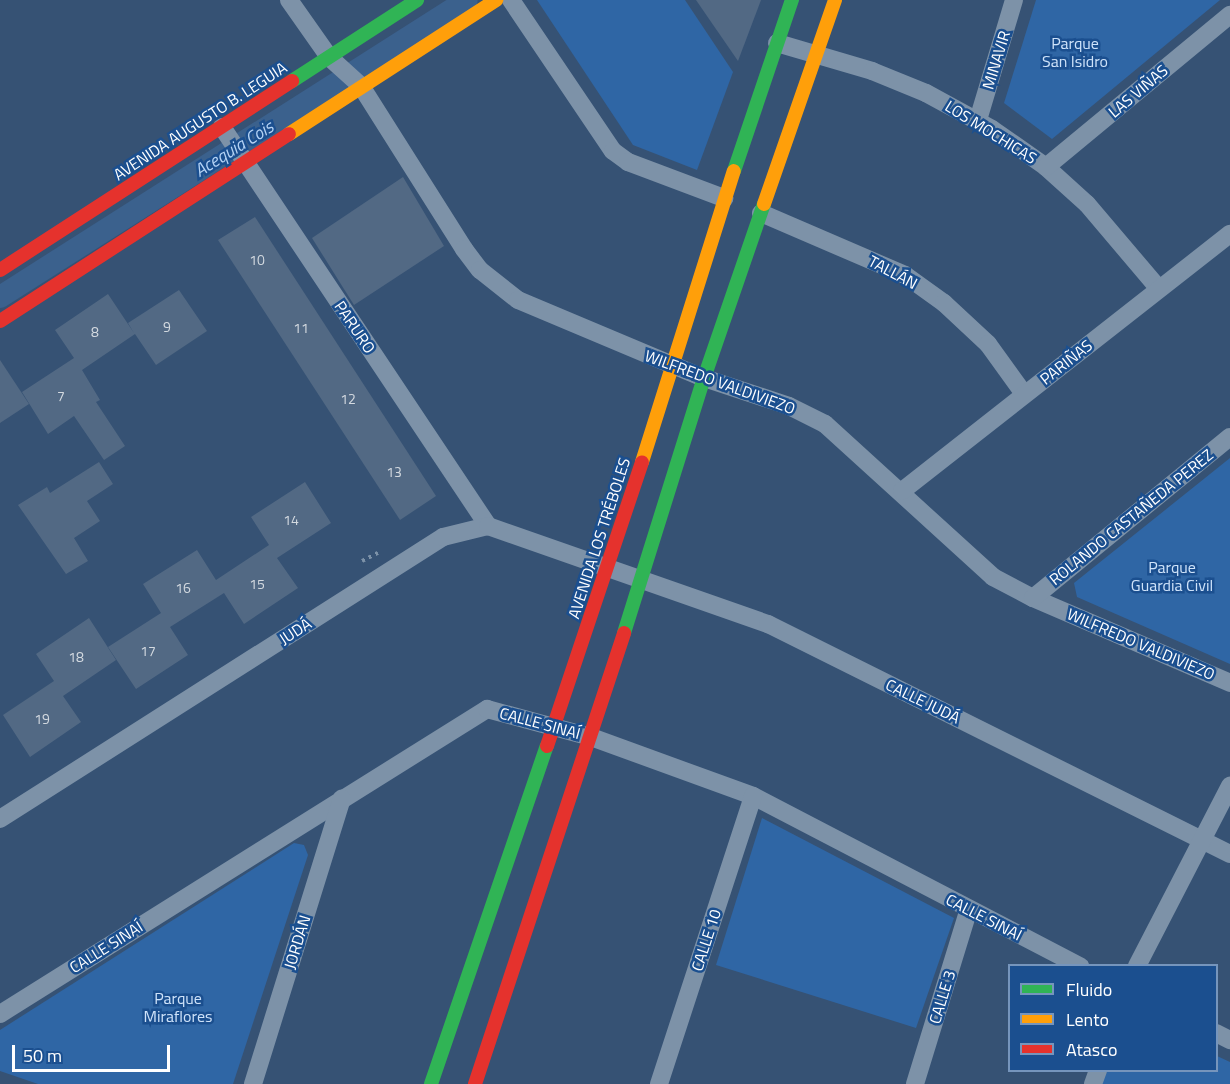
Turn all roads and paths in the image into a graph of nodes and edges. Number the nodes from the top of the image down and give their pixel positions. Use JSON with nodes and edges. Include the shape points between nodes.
{"nodes":[{"id":1,"x":289,"y":0,"type":"edge"},
{"id":2,"x":417,"y":0,"type":"edge"},
{"id":3,"x":496,"y":0,"type":"edge"},
{"id":4,"x":511,"y":0,"type":"edge"},
{"id":5,"x":792,"y":0,"type":"edge"},
{"id":6,"x":836,"y":0,"type":"edge"},
{"id":7,"x":1014,"y":0,"type":"edge"},
{"id":8,"x":1230,"y":15,"type":"edge"},
{"id":9,"x":777,"y":43,"type":"junction"},
{"id":10,"x":815,"y":55,"type":"junction"},
{"id":11,"x":329,"y":58,"type":"junction"},
{"id":12,"x":360,"y":85,"type":"junction"},
{"id":13,"x":978,"y":120,"type":"junction"},
{"id":14,"x":223,"y":128,"type":"junction"},
{"id":15,"x":244,"y":161,"type":"junction"},
{"id":16,"x":1046,"y":167,"type":"junction"},
{"id":17,"x":724,"y":198,"type":"junction"},
{"id":18,"x":761,"y":213,"type":"junction"},
{"id":19,"x":1230,"y":234,"type":"edge"},
{"id":20,"x":0,"y":270,"type":"edge"},
{"id":21,"x":1159,"y":289,"type":"junction"},
{"id":22,"x":0,"y":321,"type":"edge"},
{"id":23,"x":671,"y":364,"type":"junction"},
{"id":24,"x":704,"y":378,"type":"junction"},
{"id":25,"x":1024,"y":394,"type":"junction"},
{"id":26,"x":1230,"y":437,"type":"edge"},
{"id":27,"x":902,"y":491,"type":"junction"},
{"id":28,"x":488,"y":526,"type":"junction"},
{"id":29,"x":378,"y":553,"type":"dead end"},
{"id":30,"x":362,"y":561,"type":"dead end"},
{"id":31,"x":608,"y":569,"type":"junction"},
{"id":32,"x":639,"y":579,"type":"junction"},
{"id":33,"x":1033,"y":598,"type":"junction"},
{"id":34,"x":1230,"y":682,"type":"edge"},
{"id":35,"x":552,"y":728,"type":"junction"},
{"id":36,"x":591,"y":737,"type":"junction"},
{"id":37,"x":1230,"y":786,"type":"edge"},
{"id":38,"x":753,"y":796,"type":"junction"},
{"id":39,"x":342,"y":800,"type":"junction"},
{"id":40,"x":0,"y":819,"type":"edge"},
{"id":41,"x":1203,"y":841,"type":"junction"},
{"id":42,"x":1230,"y":854,"type":"edge"},
{"id":43,"x":969,"y":909,"type":"junction"},
{"id":44,"x":1076,"y":964,"type":"edge"},
{"id":45,"x":1138,"y":964,"type":"edge"},
{"id":46,"x":0,"y":1014,"type":"edge"},
{"id":47,"x":253,"y":1084,"type":"edge"},
{"id":48,"x":431,"y":1084,"type":"edge"},
{"id":49,"x":475,"y":1084,"type":"edge"},
{"id":50,"x":659,"y":1084,"type":"edge"},
{"id":51,"x":915,"y":1084,"type":"edge"}],
"edges":[{"from":1,"to":11,"type":"street","name":"WILFREDO VALDIVIEZO"},
{"from":2,"to":11,"type":"main road","name":"AVENIDA AUGUSTO B. LEGUIA"},
{"from":3,"to":12,"type":"main road"},
{"from":4,"to":17,"type":"street","via":[[613,151],[628,162]]},
{"from":5,"to":9,"type":"main road","name":"AVENIDA LOS TRÉBOLES"},
{"from":6,"to":10,"type":"main road"},
{"from":7,"to":13,"type":"street","name":"MINAVIR"},
{"from":8,"to":16,"type":"street","name":"LAS VIÑAS"},
{"from":9,"to":10,"type":"street","name":"LOS MOCHICAS"},
{"from":9,"to":17,"type":"main road","name":"AVENIDA LOS TRÉBOLES"},
{"from":10,"to":13,"type":"street","name":"LOS MOCHICAS","via":[[872,71]]},
{"from":10,"to":18,"type":"main road"},
{"from":11,"to":12,"type":"street","name":"WILFREDO VALDIVIEZO"},
{"from":11,"to":14,"type":"main road","name":"AVENIDA AUGUSTO B. LEGUIA"},
{"from":12,"to":15,"type":"main road"},
{"from":12,"to":23,"type":"street","name":"WILFREDO VALDIVIEZO","via":[[464,249],[489,278],[547,315]]},
{"from":13,"to":16,"type":"street","name":"LOS MOCHICAS"},
{"from":14,"to":15,"type":"street","name":"PARURO"},
{"from":14,"to":20,"type":"main road","name":"AVENIDA AUGUSTO B. LEGUIA"},
{"from":15,"to":22,"type":"main road"},
{"from":15,"to":28,"type":"street","name":"PARURO"},
{"from":16,"to":21,"type":"street","name":"LOS MOCHICAS","via":[[1088,204]]},
{"from":17,"to":23,"type":"main road","name":"AVENIDA LOS TRÉBOLES"},
{"from":18,"to":24,"type":"main road"},
{"from":18,"to":25,"type":"street","name":"TALLÁN","via":[[905,274],[988,344]]},
{"from":19,"to":21,"type":"street","name":"PARIÑAS"},
{"from":21,"to":25,"type":"street","name":"PARIÑAS"},
{"from":23,"to":24,"type":"street","name":"WILFREDO VALDIVIEZO"},
{"from":23,"to":31,"type":"main road","name":"AVENIDA LOS TRÉBOLES"},
{"from":24,"to":27,"type":"street","name":"WILFREDO VALDIVIEZO","via":[[789,406],[825,424]]},
{"from":24,"to":32,"type":"main road"},
{"from":25,"to":27,"type":"street","name":"PARIÑAS"},
{"from":26,"to":33,"type":"street","name":"ROLANDO CASTAÑEDA PEREZ"},
{"from":27,"to":33,"type":"street","name":"WILFREDO VALDIVIEZO","via":[[993,577]]},
{"from":28,"to":31,"type":"street"},
{"from":28,"to":40,"type":"street","name":"JUDÁ","via":[[442,537]]},
{"from":29,"to":30,"type":"path"},
{"from":31,"to":32,"type":"street","name":"CALLE JUDÁ"},
{"from":31,"to":35,"type":"main road","name":"AVENIDA LOS TRÉBOLES"},
{"from":32,"to":36,"type":"main road"},
{"from":32,"to":41,"type":"street","name":"CALLE JUDÁ","via":[[768,624]]},
{"from":33,"to":34,"type":"street","name":"WILFREDO VALDIVIEZO"},
{"from":35,"to":36,"type":"street","name":"CALLE SINAÍ"},
{"from":35,"to":39,"type":"street","name":"CALLE SINAÍ","via":[[487,709]]},
{"from":35,"to":48,"type":"main road","name":"AVENIDA LOS TRÉBOLES"},
{"from":36,"to":38,"type":"street","name":"CALLE SINAÍ"},
{"from":36,"to":49,"type":"main road"},
{"from":37,"to":41,"type":"street"},
{"from":38,"to":43,"type":"street","name":"CALLE SINAÍ"},
{"from":38,"to":50,"type":"street","name":"CALLE 10"},
{"from":39,"to":46,"type":"street","name":"CALLE SINAÍ"},
{"from":39,"to":47,"type":"street","name":"JORDÁN"},
{"from":41,"to":42,"type":"street","name":"CALLE JUDÁ"},
{"from":41,"to":45,"type":"street"},
{"from":43,"to":44,"type":"street","name":"CALLE SINAÍ"},
{"from":43,"to":51,"type":"street","name":"CALLE 3"}]}
